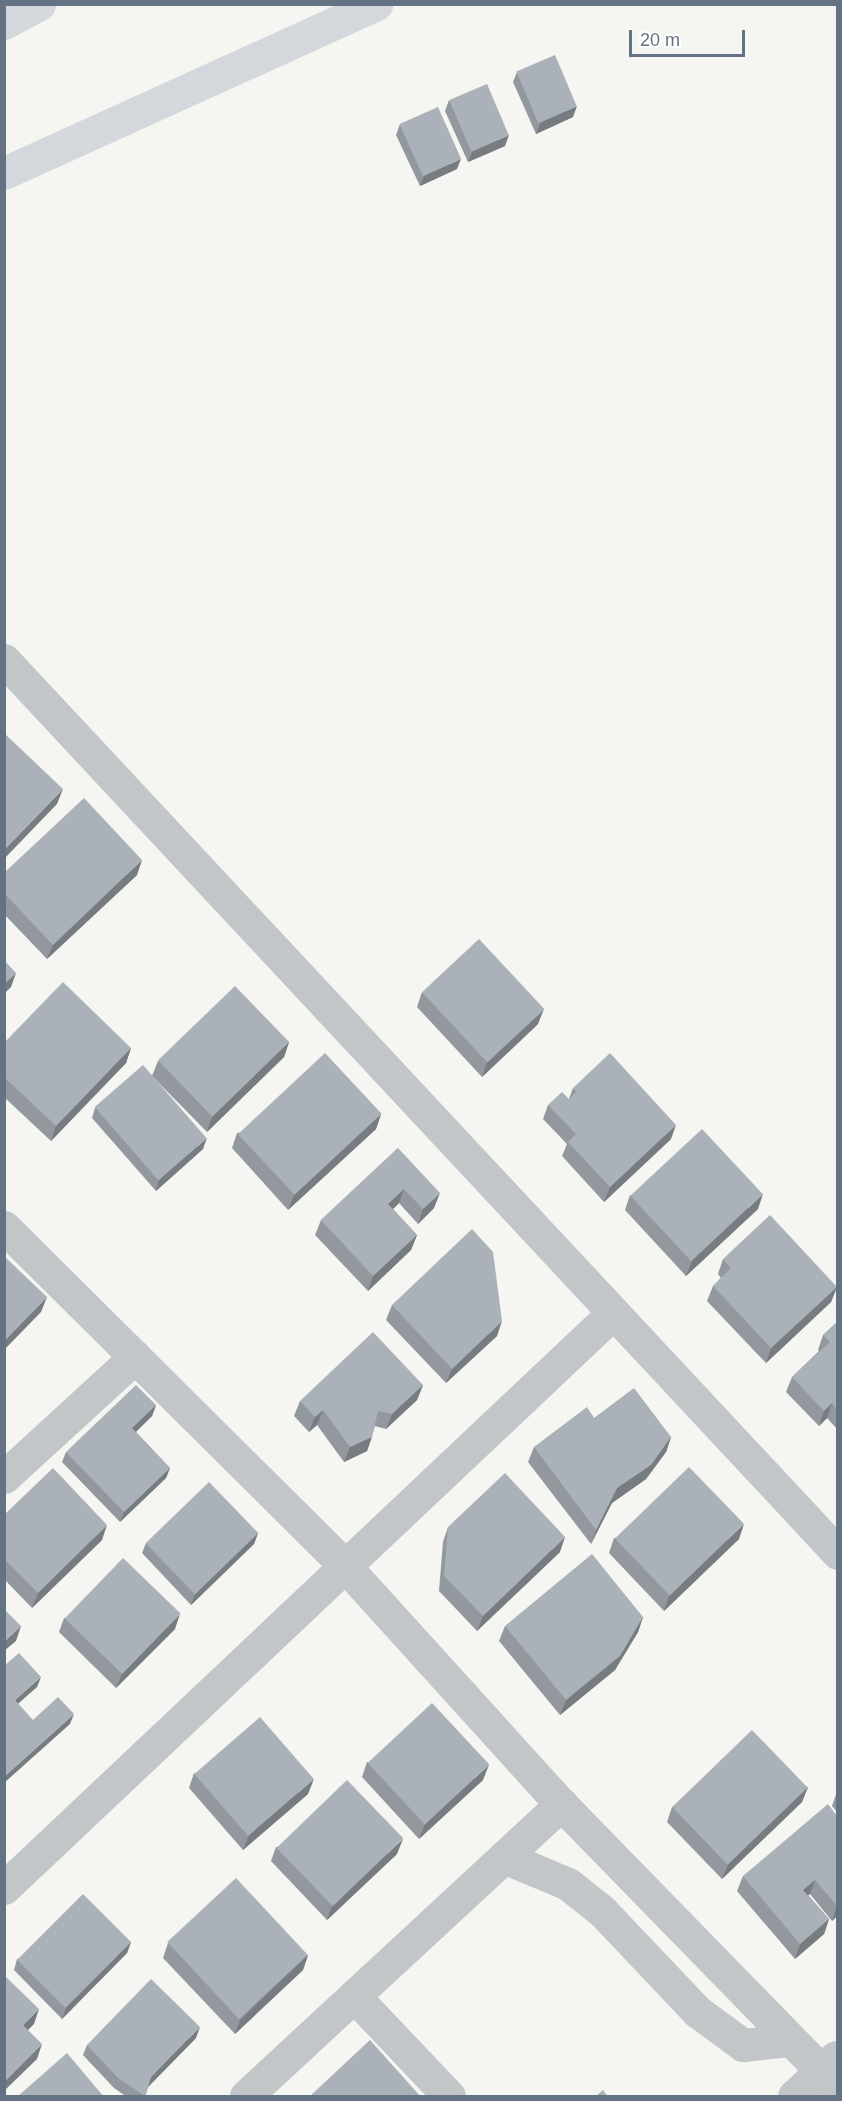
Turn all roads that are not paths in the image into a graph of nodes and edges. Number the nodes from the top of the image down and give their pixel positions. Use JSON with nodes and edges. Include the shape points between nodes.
{"nodes":[{"id":1,"x":39,"y":4,"type":"edge"},
{"id":2,"x":377,"y":4,"type":"edge"},
{"id":3,"x":322,"y":14,"type":"edge"},
{"id":4,"x":4,"y":23,"type":"edge"},
{"id":5,"x":4,"y":173,"type":"edge"},
{"id":6,"x":4,"y":660,"type":"edge"},
{"id":7,"x":4,"y":1227,"type":"edge"},
{"id":8,"x":611,"y":1315,"type":"junction"},
{"id":9,"x":135,"y":1357,"type":"junction"},
{"id":10,"x":4,"y":1477,"type":"edge"},
{"id":11,"x":837,"y":1553,"type":"edge"},
{"id":12,"x":345,"y":1566,"type":"junction"},
{"id":13,"x":561,"y":1804,"type":"junction"},
{"id":14,"x":504,"y":1857,"type":"junction"},
{"id":15,"x":4,"y":1887,"type":"edge"},
{"id":16,"x":354,"y":1996,"type":"junction"},
{"id":17,"x":790,"y":2040,"type":"junction"},
{"id":18,"x":832,"y":2072,"type":"edge"},
{"id":19,"x":246,"y":2097,"type":"edge"},
{"id":20,"x":449,"y":2097,"type":"edge"},
{"id":21,"x":794,"y":2097,"type":"edge"}],
"edges":[{"from":1,"to":4,"type":"highway"},
{"from":2,"to":3,"type":"highway"},
{"from":3,"to":5,"type":"highway"},
{"from":6,"to":8,"type":"street"},
{"from":7,"to":9,"type":"street"},
{"from":8,"to":11,"type":"street"},
{"from":8,"to":12,"type":"street"},
{"from":9,"to":10,"type":"street"},
{"from":9,"to":12,"type":"street"},
{"from":12,"to":13,"type":"street"},
{"from":12,"to":15,"type":"street"},
{"from":13,"to":14,"type":"street"},
{"from":13,"to":17,"type":"street"},
{"from":14,"to":16,"type":"street"},
{"from":14,"to":17,"type":"street","via":[[568,1884],[602,1911],[698,2012],[743,2045]]},
{"from":16,"to":19,"type":"street"},
{"from":16,"to":20,"type":"street"},
{"from":17,"to":18,"type":"street"},
{"from":18,"to":21,"type":"street"}]}
